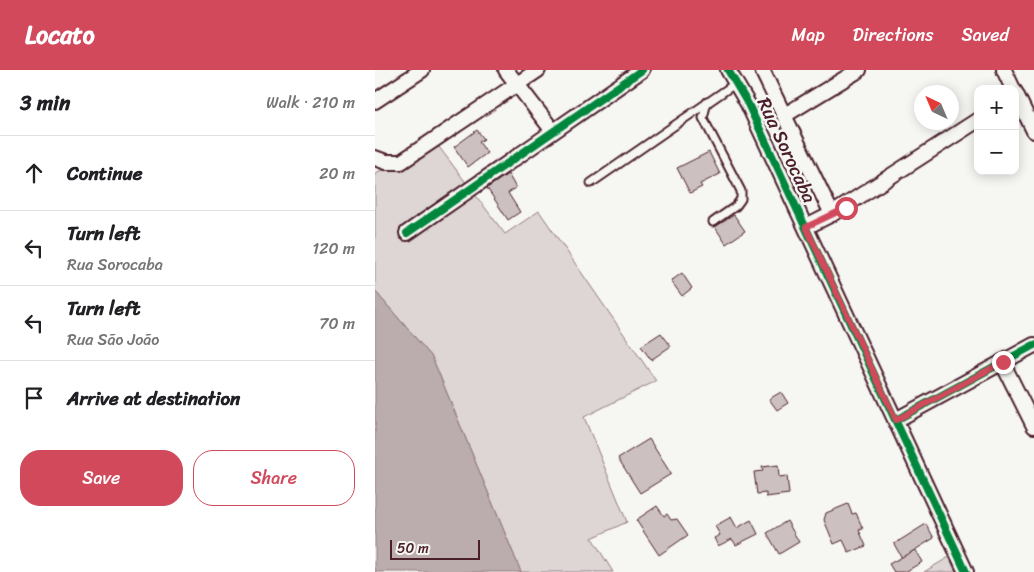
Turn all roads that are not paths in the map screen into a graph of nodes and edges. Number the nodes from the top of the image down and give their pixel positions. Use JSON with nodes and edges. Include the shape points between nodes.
{"nodes":[{"id":1,"x":422,"y":70,"type":"edge"},
{"id":2,"x":506,"y":70,"type":"edge"},
{"id":3,"x":538,"y":70,"type":"edge"},
{"id":4,"x":641,"y":70,"type":"edge"},
{"id":5,"x":728,"y":70,"type":"edge"},
{"id":6,"x":761,"y":70,"type":"edge"},
{"id":7,"x":859,"y":70,"type":"edge"},
{"id":8,"x":1004,"y":70,"type":"edge"},
{"id":9,"x":736,"y":83,"type":"junction"},
{"id":10,"x":516,"y":84,"type":"junction"},
{"id":11,"x":1011,"y":85,"type":"edge"},
{"id":12,"x":1019,"y":100,"type":"edge"},
{"id":13,"x":375,"y":101,"type":"edge"},
{"id":14,"x":707,"y":102,"type":"junction"},
{"id":15,"x":785,"y":115,"type":"junction"},
{"id":16,"x":974,"y":123,"type":"edge"},
{"id":17,"x":553,"y":131,"type":"junction"},
{"id":18,"x":1034,"y":131,"type":"edge"},
{"id":19,"x":375,"y":158,"type":"edge"},
{"id":20,"x":591,"y":183,"type":"dead end"},
{"id":21,"x":832,"y":214,"type":"junction"},
{"id":22,"x":713,"y":222,"type":"dead end"},
{"id":23,"x":806,"y":227,"type":"junction"},
{"id":24,"x":407,"y":233,"type":"dead end"},
{"id":25,"x":1034,"y":345,"type":"edge"},
{"id":26,"x":1003,"y":362,"type":"junction"},
{"id":27,"x":896,"y":420,"type":"junction"},
{"id":28,"x":1034,"y":426,"type":"edge"},
{"id":29,"x":966,"y":572,"type":"edge"}],
"edges":[{"from":1,"to":13,"type":"street"},
{"from":2,"to":10,"type":"street"},
{"from":3,"to":10,"type":"street"},
{"from":4,"to":17,"type":"street"},
{"from":5,"to":9,"type":"street","name":"Rua Sorocaba"},
{"from":6,"to":15,"type":"street"},
{"from":7,"to":15,"type":"street"},
{"from":8,"to":11,"type":"street"},
{"from":9,"to":14,"type":"lane"},
{"from":9,"to":23,"type":"street","name":"Rua Sorocaba"},
{"from":10,"to":17,"type":"street"},
{"from":10,"to":19,"type":"street","via":[[401,162]]},
{"from":12,"to":18,"type":"street"},
{"from":14,"to":20,"type":"lane"},
{"from":14,"to":22,"type":"lane","via":[[703,118],[741,191],[741,199],[736,206]]},
{"from":15,"to":21,"type":"street"},
{"from":16,"to":21,"type":"street"},
{"from":17,"to":24,"type":"street"},
{"from":21,"to":23,"type":"street"},
{"from":23,"to":27,"type":"street","name":"Rua Sorocaba"},
{"from":25,"to":26,"type":"street"},
{"from":26,"to":27,"type":"street"},
{"from":26,"to":28,"type":"street"},
{"from":27,"to":29,"type":"street","name":"Rua Sorocaba"}]}
